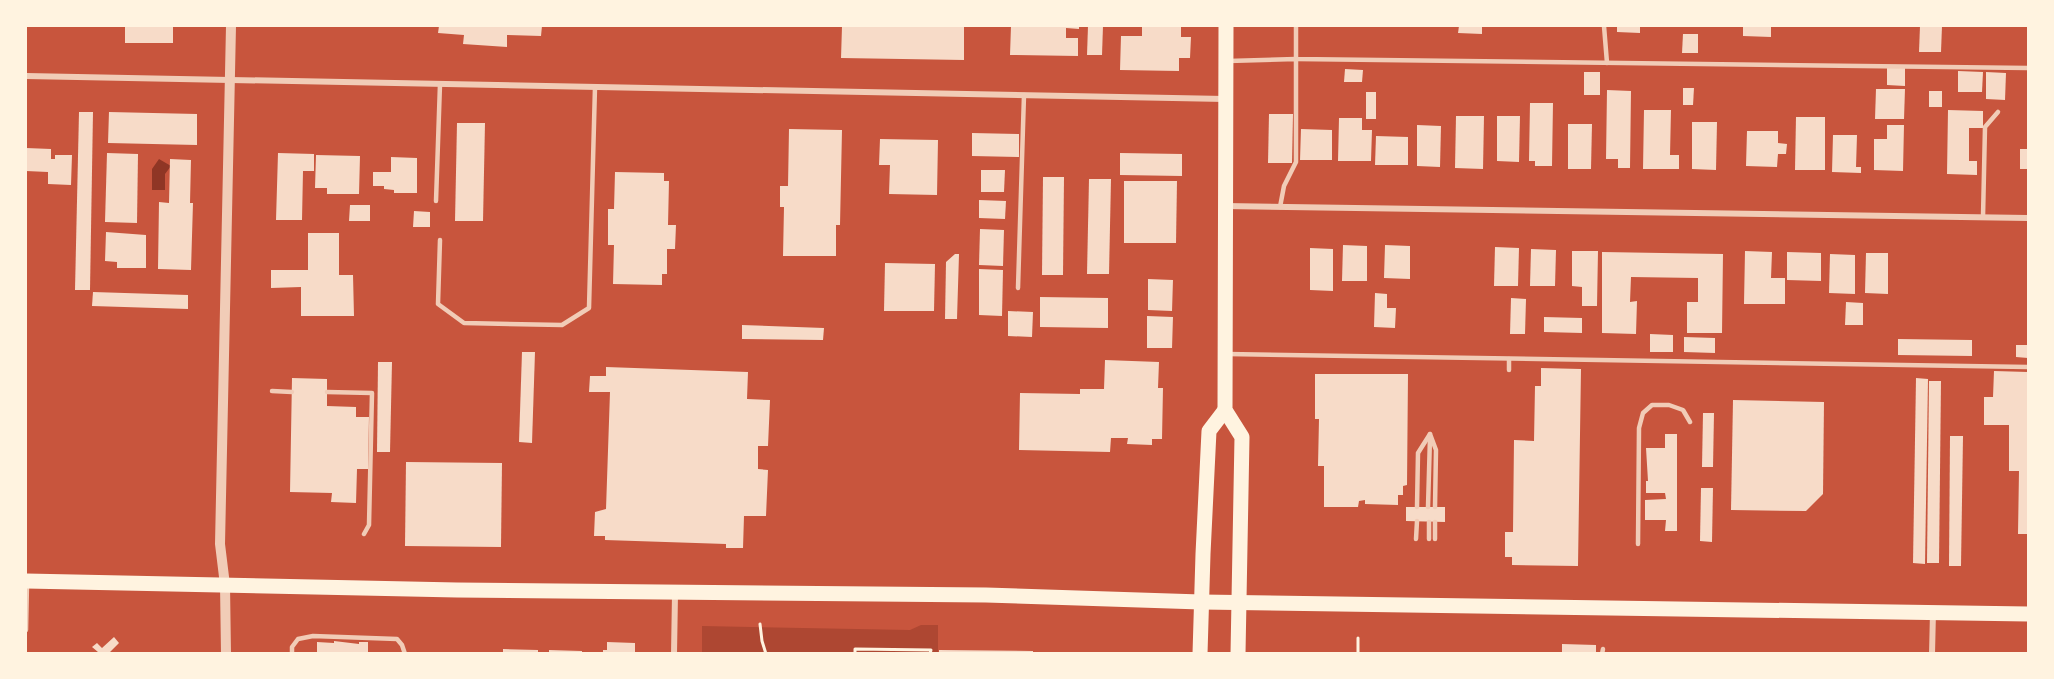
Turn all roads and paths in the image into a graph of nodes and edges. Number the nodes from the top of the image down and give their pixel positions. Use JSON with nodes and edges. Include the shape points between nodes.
{"nodes":[{"id":1,"x":231,"y":26,"type":"edge"},
{"id":2,"x":1226,"y":26,"type":"edge"},
{"id":3,"x":1296,"y":26,"type":"edge"},
{"id":4,"x":1604,"y":26,"type":"edge"},
{"id":5,"x":1296,"y":59,"type":"junction"},
{"id":6,"x":1226,"y":61,"type":"junction"},
{"id":7,"x":1607,"y":63,"type":"junction"},
{"id":8,"x":2028,"y":68,"type":"edge"},
{"id":9,"x":26,"y":76,"type":"edge"},
{"id":10,"x":230,"y":80,"type":"junction"},
{"id":11,"x":440,"y":84,"type":"junction"},
{"id":12,"x":595,"y":87,"type":"junction"},
{"id":13,"x":1024,"y":95,"type":"junction"},
{"id":14,"x":1226,"y":99,"type":"junction"},
{"id":15,"x":1998,"y":112,"type":"dead end"},
{"id":16,"x":436,"y":201,"type":"dead end"},
{"id":17,"x":1225,"y":206,"type":"junction"},
{"id":18,"x":1280,"y":207,"type":"junction"},
{"id":19,"x":1983,"y":217,"type":"junction"},
{"id":20,"x":2028,"y":218,"type":"edge"},
{"id":21,"x":440,"y":240,"type":"dead end"},
{"id":22,"x":1018,"y":288,"type":"dead end"},
{"id":23,"x":1225,"y":354,"type":"junction"},
{"id":24,"x":1509,"y":358,"type":"junction"},
{"id":25,"x":2028,"y":367,"type":"edge"},
{"id":26,"x":1509,"y":370,"type":"dead end"},
{"id":27,"x":272,"y":391,"type":"dead end"},
{"id":28,"x":292,"y":392,"type":"dead end"},
{"id":29,"x":327,"y":392,"type":"dead end"},
{"id":30,"x":1226,"y":410,"type":"junction"},
{"id":31,"x":1690,"y":422,"type":"dead end"},
{"id":32,"x":1430,"y":434,"type":"junction"},
{"id":33,"x":1417,"y":507,"type":"dead end"},
{"id":34,"x":1428,"y":507,"type":"dead end"},
{"id":35,"x":1435,"y":507,"type":"dead end"},
{"id":36,"x":1417,"y":522,"type":"dead end"},
{"id":37,"x":1429,"y":522,"type":"dead end"},
{"id":38,"x":1435,"y":522,"type":"dead end"},
{"id":39,"x":364,"y":534,"type":"dead end"},
{"id":40,"x":1416,"y":539,"type":"dead end"},
{"id":41,"x":1428,"y":539,"type":"dead end"},
{"id":42,"x":1435,"y":539,"type":"dead end"},
{"id":43,"x":1638,"y":544,"type":"dead end"},
{"id":44,"x":26,"y":581,"type":"edge"},
{"id":45,"x":225,"y":585,"type":"junction"},
{"id":46,"x":675,"y":592,"type":"junction"},
{"id":47,"x":1201,"y":602,"type":"junction"},
{"id":48,"x":1239,"y":602,"type":"junction"},
{"id":49,"x":1933,"y":612,"type":"junction"},
{"id":50,"x":2028,"y":614,"type":"edge"},
{"id":51,"x":760,"y":624,"type":"dead end"},
{"id":52,"x":26,"y":630,"type":"edge"},
{"id":53,"x":1358,"y":638,"type":"dead end"},
{"id":54,"x":226,"y":654,"type":"edge"},
{"id":55,"x":292,"y":654,"type":"edge"},
{"id":56,"x":405,"y":654,"type":"edge"},
{"id":57,"x":674,"y":654,"type":"edge"},
{"id":58,"x":766,"y":654,"type":"edge"},
{"id":59,"x":855,"y":654,"type":"edge"},
{"id":60,"x":930,"y":654,"type":"edge"},
{"id":61,"x":1200,"y":654,"type":"edge"},
{"id":62,"x":1238,"y":654,"type":"edge"},
{"id":63,"x":1358,"y":654,"type":"edge"},
{"id":64,"x":1932,"y":654,"type":"edge"}],
"edges":[{"from":1,"to":10,"type":"street"},
{"from":2,"to":6,"type":"main road"},
{"from":3,"to":5,"type":"lane"},
{"from":4,"to":7,"type":"lane"},
{"from":5,"to":6,"type":"lane"},
{"from":5,"to":7,"type":"lane"},
{"from":5,"to":18,"type":"lane","via":[[1296,162],[1284,186]]},
{"from":6,"to":14,"type":"main road"},
{"from":7,"to":8,"type":"lane"},
{"from":9,"to":10,"type":"street"},
{"from":10,"to":11,"type":"street"},
{"from":10,"to":45,"type":"street","via":[[220,544]]},
{"from":11,"to":12,"type":"street"},
{"from":11,"to":16,"type":"lane"},
{"from":12,"to":13,"type":"street"},
{"from":12,"to":21,"type":"lane","via":[[589,308],[562,325],[464,323],[438,304]]},
{"from":13,"to":14,"type":"street"},
{"from":13,"to":22,"type":"lane"},
{"from":14,"to":17,"type":"main road"},
{"from":15,"to":19,"type":"lane","via":[[1985,127]]},
{"from":17,"to":18,"type":"street"},
{"from":17,"to":23,"type":"main road"},
{"from":18,"to":19,"type":"street"},
{"from":19,"to":20,"type":"street"},
{"from":23,"to":24,"type":"lane"},
{"from":23,"to":30,"type":"main road"},
{"from":24,"to":25,"type":"lane"},
{"from":24,"to":26,"type":"lane"},
{"from":27,"to":28,"type":"lane"},
{"from":29,"to":39,"type":"lane","via":[[372,393],[369,525]]},
{"from":30,"to":47,"type":"main road","via":[[1209,431]]},
{"from":30,"to":48,"type":"main road","via":[[1242,437]]},
{"from":31,"to":43,"type":"lane","via":[[1683,410],[1669,405],[1652,405],[1643,413],[1639,428]]},
{"from":32,"to":33,"type":"lane","via":[[1418,453]]},
{"from":32,"to":34,"type":"lane"},
{"from":32,"to":35,"type":"lane","via":[[1436,450]]},
{"from":36,"to":40,"type":"lane"},
{"from":37,"to":41,"type":"lane"},
{"from":38,"to":42,"type":"lane"},
{"from":44,"to":45,"type":"main road"},
{"from":44,"to":52,"type":"lane"},
{"from":45,"to":46,"type":"main road"},
{"from":45,"to":54,"type":"street"},
{"from":46,"to":47,"type":"main road","via":[[995,595]]},
{"from":46,"to":57,"type":"street"},
{"from":47,"to":48,"type":"main road"},
{"from":47,"to":61,"type":"main road"},
{"from":48,"to":49,"type":"main road"},
{"from":48,"to":62,"type":"main road"},
{"from":49,"to":50,"type":"main road"},
{"from":49,"to":64,"type":"street"},
{"from":51,"to":58,"type":"path"},
{"from":53,"to":63,"type":"path"},
{"from":55,"to":56,"type":"lane","via":[[298,639],[313,636],[397,639]]},
{"from":59,"to":60,"type":"path","via":[[855,649],[931,650]]}]}
